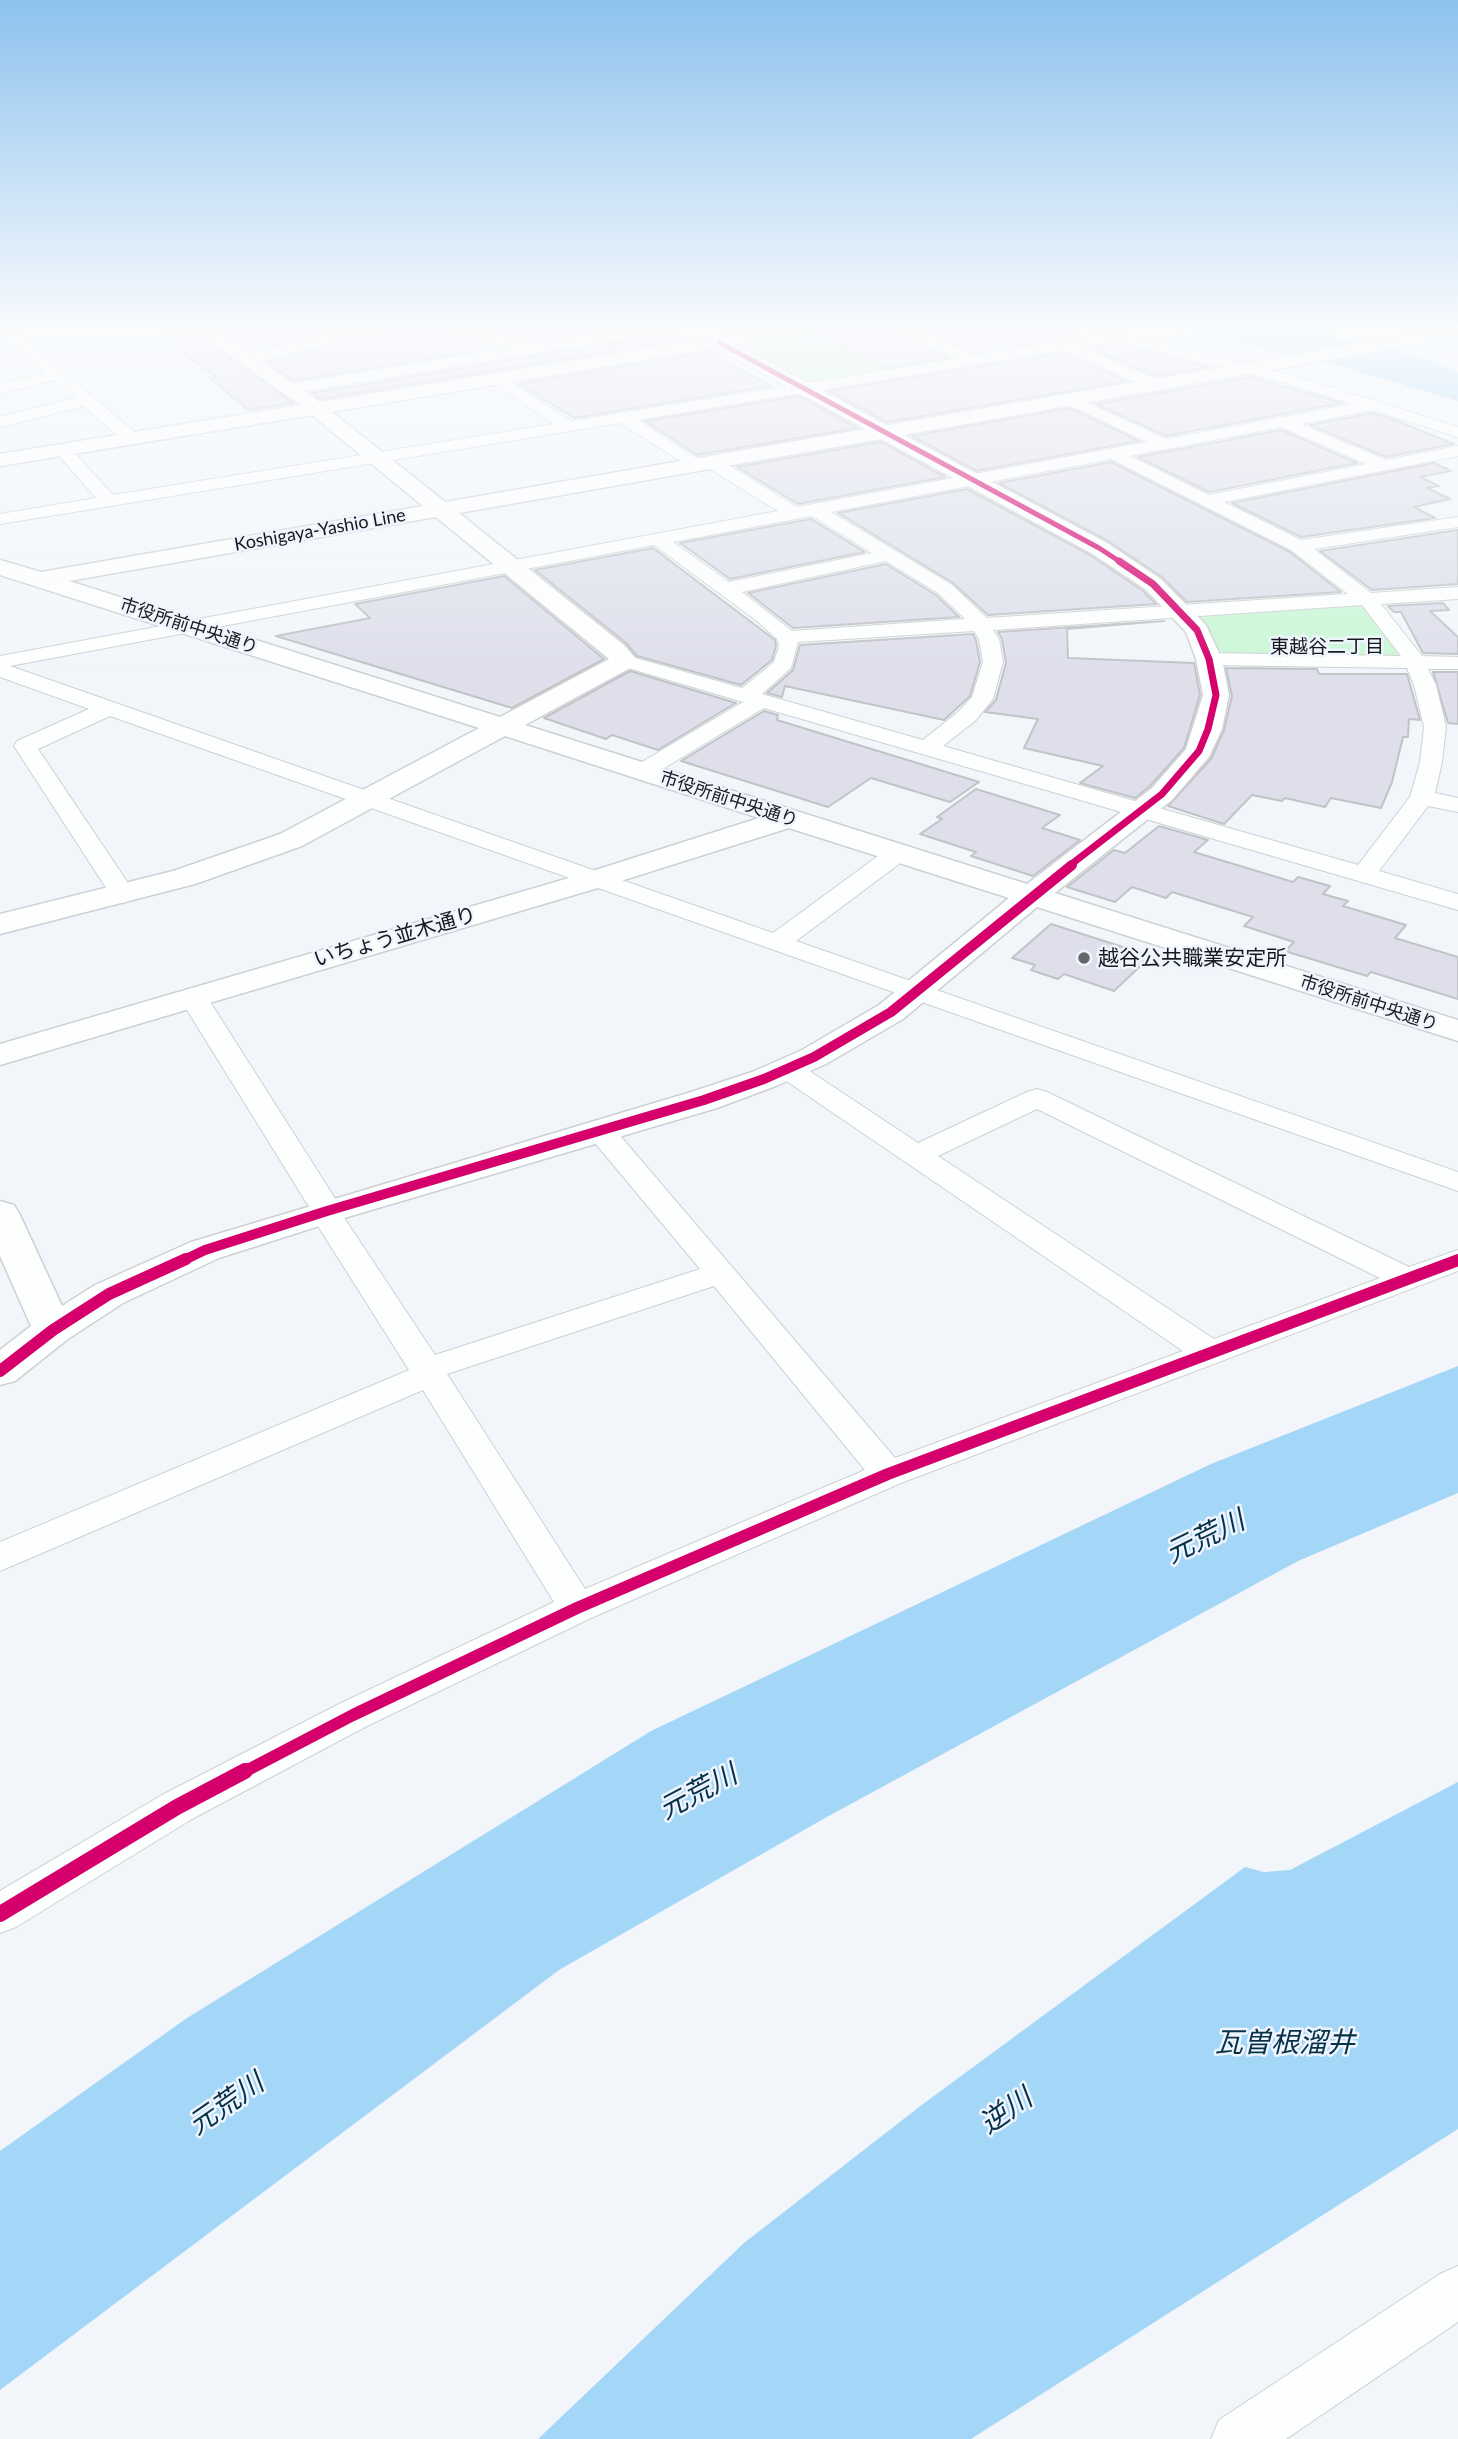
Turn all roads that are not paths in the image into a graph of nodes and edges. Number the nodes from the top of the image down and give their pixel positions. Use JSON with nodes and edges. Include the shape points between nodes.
{"nodes":[{"id":1,"x":103,"y":443,"type":"edge"},
{"id":2,"x":359,"y":443,"type":"edge"},
{"id":3,"x":472,"y":443,"type":"edge"},
{"id":4,"x":667,"y":443,"type":"edge"},
{"id":5,"x":821,"y":443,"type":"edge"},
{"id":6,"x":905,"y":443,"type":"edge"},
{"id":7,"x":1170,"y":443,"type":"edge"},
{"id":8,"x":1331,"y":443,"type":"edge"},
{"id":9,"x":1164,"y":444,"type":"joint"},
{"id":10,"x":62,"y":450,"type":"junction"},
{"id":11,"x":1458,"y":450,"type":"edge"},
{"id":12,"x":1113,"y":454,"type":"junction"},
{"id":13,"x":378,"y":458,"type":"junction"},
{"id":14,"x":0,"y":460,"type":"edge"},
{"id":15,"x":703,"y":463,"type":"junction"},
{"id":16,"x":1383,"y":465,"type":"junction"},
{"id":17,"x":974,"y":480,"type":"junction"},
{"id":18,"x":1209,"y":500,"type":"junction"},
{"id":19,"x":109,"y":502,"type":"junction"},
{"id":20,"x":440,"y":509,"type":"junction"},
{"id":21,"x":816,"y":510,"type":"junction"},
{"id":22,"x":795,"y":514,"type":"junction"},
{"id":23,"x":0,"y":520,"type":"edge"},
{"id":24,"x":1458,"y":522,"type":"edge"},
{"id":25,"x":657,"y":539,"type":"junction"},
{"id":26,"x":1298,"y":546,"type":"junction"},
{"id":27,"x":890,"y":555,"type":"junction"},
{"id":28,"x":0,"y":567,"type":"edge"},
{"id":29,"x":510,"y":567,"type":"junction"},
{"id":30,"x":39,"y":580,"type":"junction"},
{"id":31,"x":0,"y":586,"type":"edge"},
{"id":32,"x":726,"y":589,"type":"junction"},
{"id":33,"x":1458,"y":593,"type":"edge"},
{"id":34,"x":1367,"y":599,"type":"junction"},
{"id":35,"x":1181,"y":611,"type":"junction"},
{"id":36,"x":981,"y":624,"type":"junction"},
{"id":37,"x":191,"y":627,"type":"junction"},
{"id":38,"x":787,"y":637,"type":"junction"},
{"id":39,"x":1209,"y":659,"type":"junction"},
{"id":40,"x":625,"y":661,"type":"junction"},
{"id":41,"x":0,"y":662,"type":"edge"},
{"id":42,"x":1415,"y":662,"type":"junction"},
{"id":43,"x":1458,"y":663,"type":"edge"},
{"id":44,"x":0,"y":670,"type":"edge"},
{"id":45,"x":752,"y":699,"type":"junction"},
{"id":46,"x":109,"y":708,"type":"junction"},
{"id":47,"x":504,"y":727,"type":"junction"},
{"id":48,"x":1435,"y":727,"type":"junction"},
{"id":49,"x":1458,"y":729,"type":"edge"},
{"id":50,"x":928,"y":747,"type":"junction"},
{"id":51,"x":643,"y":771,"type":"junction"},
{"id":52,"x":1422,"y":798,"type":"junction"},
{"id":53,"x":370,"y":799,"type":"junction"},
{"id":54,"x":1458,"y":805,"type":"edge"},
{"id":55,"x":1139,"y":811,"type":"junction"},
{"id":56,"x":789,"y":818,"type":"junction"},
{"id":57,"x":898,"y":853,"type":"junction"},
{"id":58,"x":1364,"y":874,"type":"junction"},
{"id":59,"x":597,"y":879,"type":"junction"},
{"id":60,"x":123,"y":895,"type":"junction"},
{"id":61,"x":1033,"y":895,"type":"junction"},
{"id":62,"x":1458,"y":902,"type":"edge"},
{"id":63,"x":0,"y":923,"type":"edge"},
{"id":64,"x":777,"y":942,"type":"junction"},
{"id":65,"x":916,"y":990,"type":"junction"},
{"id":66,"x":193,"y":997,"type":"junction"},
{"id":67,"x":1458,"y":1031,"type":"edge"},
{"id":68,"x":0,"y":1055,"type":"edge"},
{"id":69,"x":789,"y":1070,"type":"junction"},
{"id":70,"x":600,"y":1131,"type":"junction"},
{"id":71,"x":917,"y":1155,"type":"junction"},
{"id":72,"x":1458,"y":1182,"type":"edge"},
{"id":73,"x":326,"y":1211,"type":"junction"},
{"id":74,"x":0,"y":1213,"type":"edge"},
{"id":75,"x":10,"y":1259,"type":"edge"},
{"id":76,"x":1458,"y":1260,"type":"edge"},
{"id":77,"x":721,"y":1273,"type":"junction"},
{"id":78,"x":1406,"y":1278,"type":"junction"},
{"id":79,"x":53,"y":1330,"type":"junction"},
{"id":80,"x":1209,"y":1352,"type":"junction"},
{"id":81,"x":0,"y":1371,"type":"edge"},
{"id":82,"x":428,"y":1371,"type":"junction"},
{"id":83,"x":888,"y":1474,"type":"junction"},
{"id":84,"x":0,"y":1557,"type":"edge"},
{"id":85,"x":577,"y":1608,"type":"junction"},
{"id":86,"x":0,"y":1914,"type":"edge"},
{"id":87,"x":1458,"y":2292,"type":"edge"},
{"id":88,"x":1238,"y":2439,"type":"edge"}],
"edges":[{"from":1,"to":10,"type":"street"},
{"from":2,"to":13,"type":"street"},
{"from":3,"to":13,"type":"street"},
{"from":4,"to":15,"type":"street"},
{"from":5,"to":15,"type":"street","name":"Koshigaya-Yashio Line"},
{"from":6,"to":17,"type":"street"},
{"from":7,"to":9,"type":"street"},
{"from":8,"to":16,"type":"street"},
{"from":9,"to":12,"type":"street"},
{"from":10,"to":14,"type":"street"},
{"from":10,"to":19,"type":"street"},
{"from":11,"to":16,"type":"street"},
{"from":12,"to":17,"type":"street"},
{"from":12,"to":18,"type":"street"},
{"from":13,"to":19,"type":"street"},
{"from":13,"to":20,"type":"street"},
{"from":15,"to":20,"type":"street","name":"Koshigaya-Yashio Line"},
{"from":15,"to":22,"type":"street"},
{"from":16,"to":18,"type":"street"},
{"from":17,"to":21,"type":"street"},
{"from":17,"to":35,"type":"street","via":[[1128,565]]},
{"from":18,"to":26,"type":"street"},
{"from":19,"to":23,"type":"street"},
{"from":20,"to":29,"type":"street"},
{"from":20,"to":30,"type":"street","name":"Koshigaya-Yashio Line"},
{"from":21,"to":22,"type":"street"},
{"from":21,"to":27,"type":"street"},
{"from":22,"to":25,"type":"street"},
{"from":24,"to":26,"type":"street"},
{"from":25,"to":29,"type":"street"},
{"from":25,"to":32,"type":"street"},
{"from":26,"to":34,"type":"street"},
{"from":27,"to":32,"type":"street"},
{"from":27,"to":36,"type":"street","via":[[945,589]]},
{"from":28,"to":30,"type":"street","name":"市役所前中央通り"},
{"from":29,"to":37,"type":"street"},
{"from":29,"to":40,"type":"street"},
{"from":30,"to":31,"type":"street","name":"Koshigaya-Yashio Line"},
{"from":30,"to":37,"type":"street","name":"市役所前中央通り"},
{"from":32,"to":38,"type":"street"},
{"from":33,"to":34,"type":"street"},
{"from":34,"to":35,"type":"street"},
{"from":34,"to":42,"type":"street"},
{"from":35,"to":36,"type":"street"},
{"from":35,"to":39,"type":"street","via":[[1197,631]]},
{"from":36,"to":38,"type":"street"},
{"from":36,"to":50,"type":"street","via":[[992,648],[986,691],[967,716]]},
{"from":37,"to":41,"type":"street"},
{"from":37,"to":47,"type":"street","name":"市役所前中央通り"},
{"from":38,"to":45,"type":"street","via":[[784,664]]},
{"from":39,"to":42,"type":"street"},
{"from":39,"to":55,"type":"street","via":[[1216,695],[1203,743],[1184,772]]},
{"from":40,"to":45,"type":"street"},
{"from":40,"to":47,"type":"street"},
{"from":42,"to":43,"type":"street"},
{"from":42,"to":48,"type":"street"},
{"from":44,"to":46,"type":"street"},
{"from":45,"to":50,"type":"street"},
{"from":45,"to":51,"type":"street"},
{"from":46,"to":53,"type":"street"},
{"from":46,"to":60,"type":"street","via":[[25,746]]},
{"from":47,"to":51,"type":"street","name":"市役所前中央通り"},
{"from":47,"to":53,"type":"street"},
{"from":48,"to":49,"type":"street"},
{"from":48,"to":52,"type":"street"},
{"from":50,"to":55,"type":"street"},
{"from":51,"to":56,"type":"street","name":"市役所前中央通り"},
{"from":52,"to":54,"type":"street"},
{"from":52,"to":58,"type":"street"},
{"from":53,"to":59,"type":"street"},
{"from":53,"to":60,"type":"street","via":[[291,840]]},
{"from":55,"to":58,"type":"street"},
{"from":55,"to":61,"type":"street"},
{"from":56,"to":57,"type":"street","name":"市役所前中央通り"},
{"from":56,"to":59,"type":"street","name":"いちょう並木通り"},
{"from":57,"to":61,"type":"street","name":"市役所前中央通り"},
{"from":57,"to":64,"type":"street"},
{"from":58,"to":62,"type":"street"},
{"from":59,"to":64,"type":"street"},
{"from":59,"to":66,"type":"street","name":"いちょう並木通り"},
{"from":60,"to":63,"type":"street"},
{"from":61,"to":65,"type":"street"},
{"from":61,"to":67,"type":"street","name":"市役所前中央通り"},
{"from":64,"to":65,"type":"street"},
{"from":65,"to":69,"type":"street","via":[[869,1027]]},
{"from":65,"to":72,"type":"street"},
{"from":66,"to":68,"type":"street","name":"いちょう並木通り"},
{"from":66,"to":73,"type":"street"},
{"from":69,"to":70,"type":"street"},
{"from":69,"to":71,"type":"street"},
{"from":70,"to":73,"type":"street"},
{"from":70,"to":77,"type":"street"},
{"from":71,"to":78,"type":"street","via":[[1037,1098]]},
{"from":71,"to":80,"type":"street"},
{"from":73,"to":79,"type":"street","via":[[156,1271]]},
{"from":73,"to":82,"type":"street"},
{"from":74,"to":75,"type":"street"},
{"from":75,"to":79,"type":"street"},
{"from":76,"to":78,"type":"street"},
{"from":77,"to":82,"type":"street"},
{"from":77,"to":83,"type":"street"},
{"from":78,"to":80,"type":"street"},
{"from":79,"to":81,"type":"street"},
{"from":80,"to":83,"type":"street"},
{"from":82,"to":84,"type":"street"},
{"from":82,"to":85,"type":"street"},
{"from":83,"to":85,"type":"street"},
{"from":85,"to":86,"type":"street","via":[[353,1715],[177,1807]]},
{"from":87,"to":88,"type":"street"}]}
